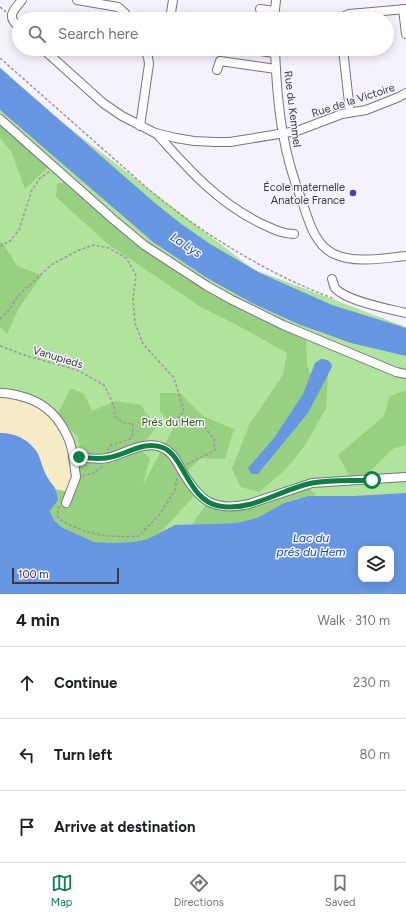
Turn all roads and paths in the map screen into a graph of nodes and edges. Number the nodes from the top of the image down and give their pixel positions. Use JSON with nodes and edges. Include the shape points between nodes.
{"nodes":[{"id":1,"x":22,"y":0,"type":"edge"},
{"id":2,"x":77,"y":0,"type":"edge"},
{"id":3,"x":173,"y":0,"type":"edge"},
{"id":4,"x":276,"y":0,"type":"edge"},
{"id":5,"x":260,"y":8,"type":"dead end"},
{"id":6,"x":405,"y":9,"type":"edge"},
{"id":7,"x":14,"y":12,"type":"edge"},
{"id":8,"x":124,"y":12,"type":"edge"},
{"id":9,"x":171,"y":12,"type":"edge"},
{"id":10,"x":269,"y":12,"type":"edge"},
{"id":11,"x":275,"y":12,"type":"edge"},
{"id":12,"x":371,"y":12,"type":"edge"},
{"id":13,"x":406,"y":34,"type":"edge"},
{"id":14,"x":51,"y":56,"type":"edge"},
{"id":15,"x":148,"y":56,"type":"edge"},
{"id":16,"x":275,"y":56,"type":"edge"},
{"id":17,"x":344,"y":56,"type":"edge"},
{"id":18,"x":0,"y":58,"type":"edge"},
{"id":19,"x":276,"y":69,"type":"junction"},
{"id":20,"x":217,"y":70,"type":"dead end"},
{"id":21,"x":406,"y":93,"type":"edge"},
{"id":22,"x":350,"y":112,"type":"junction"},
{"id":23,"x":0,"y":119,"type":"edge"},
{"id":24,"x":140,"y":126,"type":"junction"},
{"id":25,"x":155,"y":133,"type":"junction"},
{"id":26,"x":283,"y":134,"type":"junction"},
{"id":27,"x":56,"y":168,"type":"junction"},
{"id":28,"x":294,"y":234,"type":"dead end"},
{"id":29,"x":0,"y":246,"type":"edge"},
{"id":30,"x":406,"y":256,"type":"edge"},
{"id":31,"x":332,"y":279,"type":"dead end"},
{"id":32,"x":338,"y":300,"type":"dead end"},
{"id":33,"x":406,"y":312,"type":"edge"},
{"id":34,"x":0,"y":318,"type":"edge"},
{"id":35,"x":0,"y":346,"type":"edge"},
{"id":36,"x":406,"y":374,"type":"edge"},
{"id":37,"x":0,"y":393,"type":"edge"},
{"id":38,"x":74,"y":455,"type":"junction"},
{"id":39,"x":105,"y":458,"type":"junction"},
{"id":40,"x":181,"y":468,"type":"junction"},
{"id":41,"x":406,"y":476,"type":"edge"},
{"id":42,"x":78,"y":479,"type":"dead end"},
{"id":43,"x":68,"y":500,"type":"joint"}],
"edges":[{"from":1,"to":7,"type":"street"},
{"from":2,"to":8,"type":"street","via":[[118,7]]},
{"from":3,"to":9,"type":"street"},
{"from":4,"to":11,"type":"street"},
{"from":5,"to":10,"type":"street"},
{"from":6,"to":12,"type":"street"},
{"from":6,"to":13,"type":"street"},
{"from":14,"to":24,"type":"street","via":[[108,107]]},
{"from":15,"to":24,"type":"street"},
{"from":16,"to":19,"type":"street","name":"Rue du Kemmel"},
{"from":17,"to":22,"type":"street"},
{"from":18,"to":32,"type":"path","via":[[147,188],[199,228],[271,270]]},
{"from":19,"to":20,"type":"street","via":[[220,61]]},
{"from":19,"to":26,"type":"street","name":"Rue du Kemmel"},
{"from":21,"to":22,"type":"street","name":"Rue de la Victoire","via":[[366,110]]},
{"from":22,"to":26,"type":"street","name":"Rue de la Victoire"},
{"from":23,"to":27,"type":"street"},
{"from":24,"to":25,"type":"street"},
{"from":25,"to":26,"type":"street","name":"Rue de la Victoire","via":[[215,142]]},
{"from":25,"to":28,"type":"street","via":[[195,176],[219,197],[258,222],[279,232]]},
{"from":26,"to":30,"type":"street","name":"Rue du Kemmel","via":[[294,179],[311,227],[321,244],[347,259]]},
{"from":27,"to":29,"type":"path","via":[[40,178],[32,190],[19,230],[10,241]]},
{"from":27,"to":36,"type":"street","via":[[144,245],[208,286],[283,325]]},
{"from":31,"to":33,"type":"street","via":[[334,287],[342,294]]},
{"from":34,"to":40,"type":"path","via":[[43,271],[78,250],[94,245],[109,248],[126,258],[136,276],[133,298],[135,323],[143,344],[174,378],[184,411],[177,418],[180,421],[199,420],[214,439],[215,450]]},
{"from":35,"to":39,"type":"path","name":"Vanupieds","via":[[77,370],[104,385],[114,407],[115,416],[124,423],[133,424],[132,438],[109,446]]},
{"from":37,"to":38,"type":"street","via":[[38,402],[52,411],[69,440]]},
{"from":38,"to":39,"type":"street"},
{"from":38,"to":43,"type":"street","via":[[76,476]]},
{"from":39,"to":40,"type":"street","via":[[146,445],[158,446],[166,449]]},
{"from":39,"to":42,"type":"path","name":"Vanupieds","via":[[100,469]]},
{"from":40,"to":41,"type":"street","via":[[188,481],[209,503],[226,507],[263,500],[312,483]]},
{"from":40,"to":43,"type":"path","via":[[178,470],[175,490],[160,514],[139,536],[119,537],[72,527],[58,518],[58,509]]}]}
